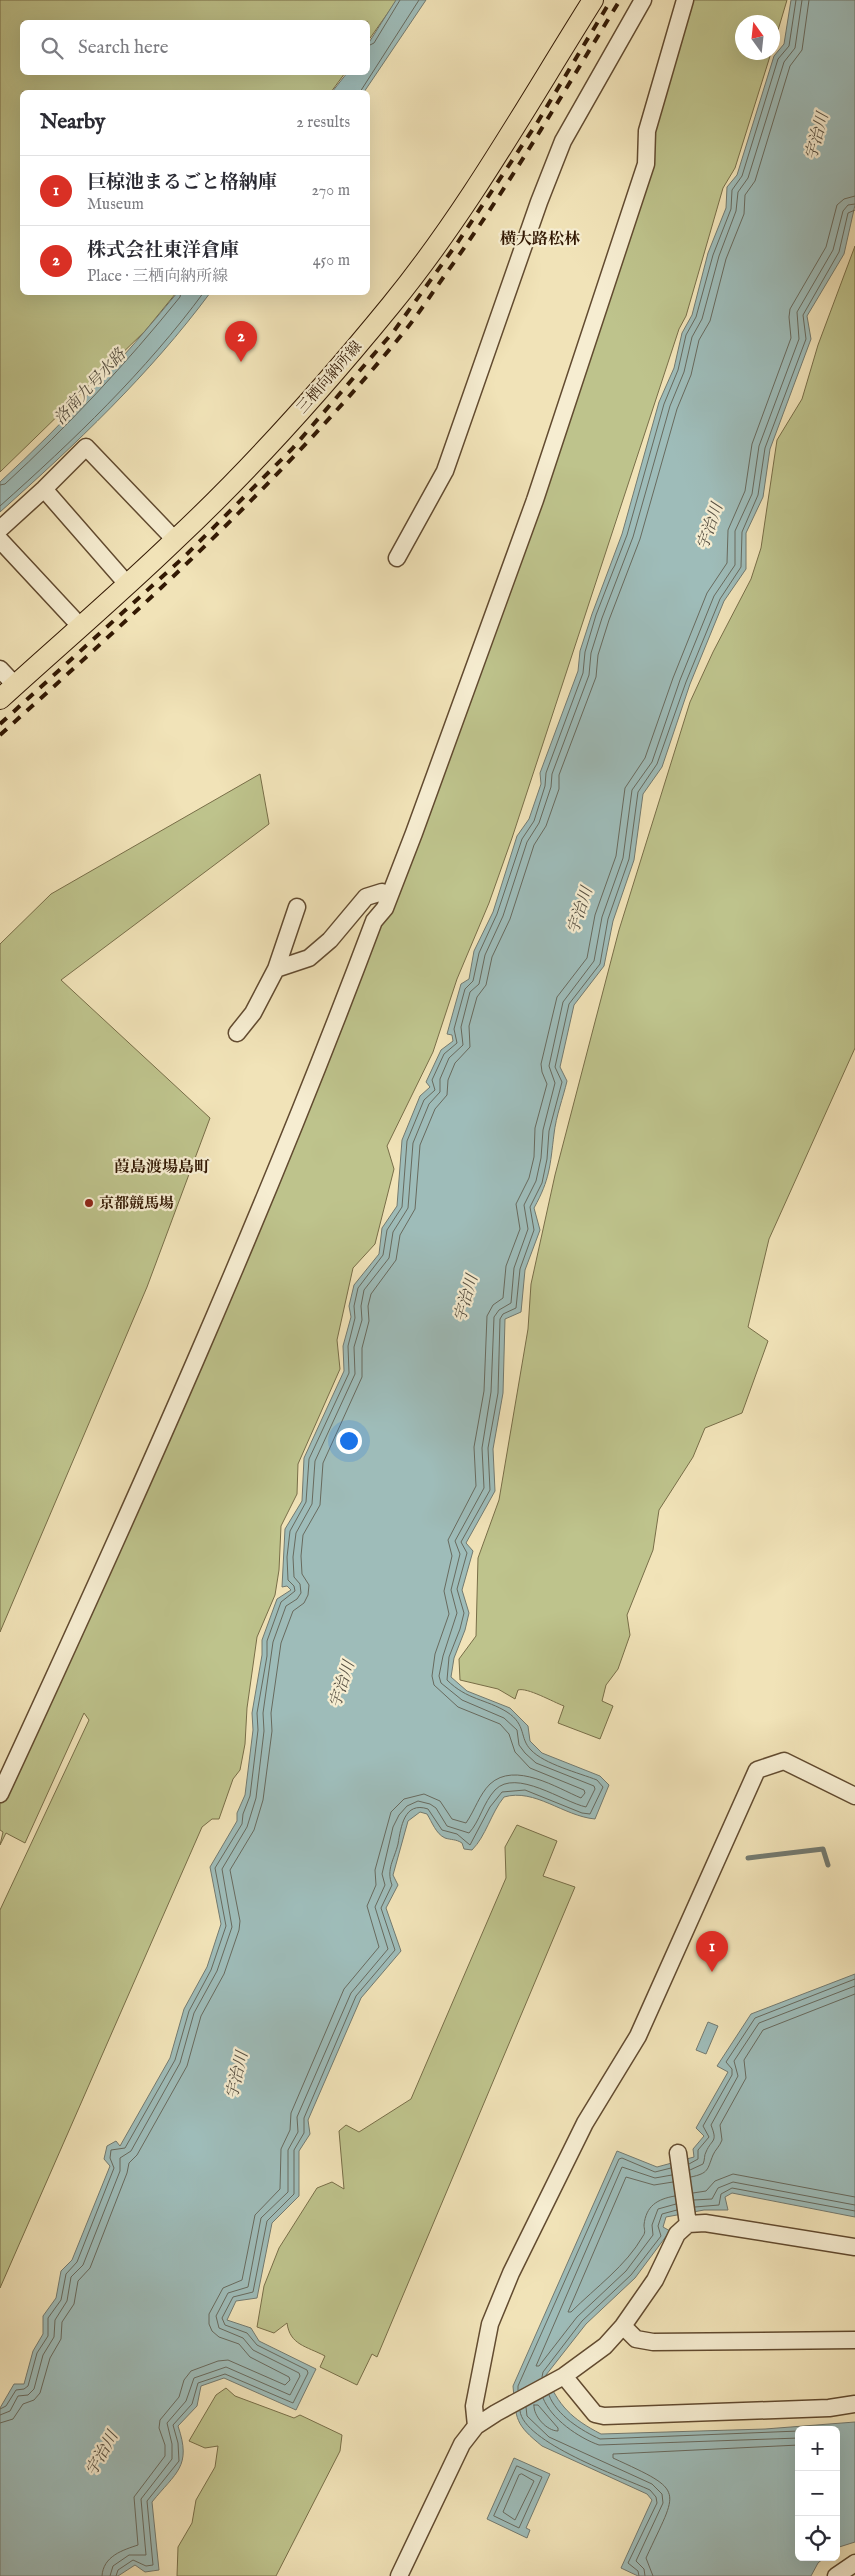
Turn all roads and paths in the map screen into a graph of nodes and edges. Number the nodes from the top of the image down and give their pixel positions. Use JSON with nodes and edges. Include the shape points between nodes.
{"nodes":[{"id":1,"x":593,"y":0,"type":"edge"},
{"id":2,"x":643,"y":0,"type":"edge"},
{"id":3,"x":677,"y":0,"type":"edge"},
{"id":4,"x":685,"y":0,"type":"edge"},
{"id":5,"x":44,"y":489,"type":"junction"},
{"id":6,"x":0,"y":529,"type":"edge"},
{"id":7,"x":0,"y":540,"type":"edge"},
{"id":8,"x":175,"y":540,"type":"junction"},
{"id":9,"x":397,"y":558,"type":"dead end"},
{"id":10,"x":127,"y":584,"type":"junction"},
{"id":11,"x":80,"y":626,"type":"junction"},
{"id":12,"x":0,"y":669,"type":"edge"},
{"id":13,"x":15,"y":685,"type":"junction"},
{"id":14,"x":0,"y":699,"type":"edge"},
{"id":15,"x":382,"y":892,"type":"junction"},
{"id":16,"x":296,"y":907,"type":"dead end"},
{"id":17,"x":364,"y":937,"type":"dead end"},
{"id":18,"x":276,"y":970,"type":"junction"},
{"id":19,"x":237,"y":1033,"type":"dead end"},
{"id":20,"x":0,"y":1794,"type":"edge"},
{"id":21,"x":855,"y":1796,"type":"edge"},
{"id":22,"x":678,"y":2153,"type":"dead end"},
{"id":23,"x":688,"y":2224,"type":"junction"},
{"id":24,"x":855,"y":2247,"type":"edge"},
{"id":25,"x":623,"y":2326,"type":"junction"},
{"id":26,"x":855,"y":2340,"type":"edge"},
{"id":27,"x":558,"y":2380,"type":"junction"},
{"id":28,"x":855,"y":2404,"type":"edge"},
{"id":29,"x":476,"y":2426,"type":"junction"},
{"id":30,"x":855,"y":2563,"type":"edge"},
{"id":31,"x":399,"y":2576,"type":"edge"},
{"id":32,"x":836,"y":2576,"type":"edge"}],
"edges":[{"from":1,"to":8,"type":"main road","name":"三栖向納所線","via":[[489,167],[392,305],[275,439]]},
{"from":2,"to":9,"type":"street","via":[[564,141],[539,202],[445,471]]},
{"from":3,"to":15,"type":"street","via":[[612,251],[545,450]]},
{"from":4,"to":20,"type":"street","via":[[647,131],[646,164],[611,273],[532,510],[385,908],[374,921],[201,1348]]},
{"from":5,"to":6,"type":"street"},
{"from":5,"to":8,"type":"street","via":[[86,447]]},
{"from":5,"to":10,"type":"street"},
{"from":7,"to":11,"type":"street"},
{"from":8,"to":10,"type":"main road","name":"三栖向納所線"},
{"from":10,"to":11,"type":"main road","name":"三栖向納所線"},
{"from":11,"to":13,"type":"main road","name":"三栖向納所線"},
{"from":12,"to":13,"type":"street"},
{"from":13,"to":14,"type":"main road","name":"三栖向納所線"},
{"from":15,"to":17,"type":"street"},
{"from":15,"to":18,"type":"street","via":[[366,897],[330,940],[309,958]]},
{"from":16,"to":18,"type":"street"},
{"from":18,"to":19,"type":"street","via":[[253,1013]]},
{"from":21,"to":29,"type":"street","via":[[784,1761],[757,1770],[638,2036],[585,2123],[511,2273],[490,2324],[474,2406]]},
{"from":22,"to":23,"type":"street"},
{"from":23,"to":24,"type":"street","via":[[705,2223]]},
{"from":23,"to":25,"type":"street","via":[[677,2234],[656,2280]]},
{"from":25,"to":26,"type":"street","via":[[636,2339],[652,2342]]},
{"from":25,"to":27,"type":"street","via":[[605,2346]]},
{"from":27,"to":28,"type":"street","via":[[595,2414],[604,2416],[829,2408]]},
{"from":27,"to":29,"type":"street"},
{"from":29,"to":31,"type":"street","via":[[462,2444]]},
{"from":30,"to":32,"type":"street"}]}
